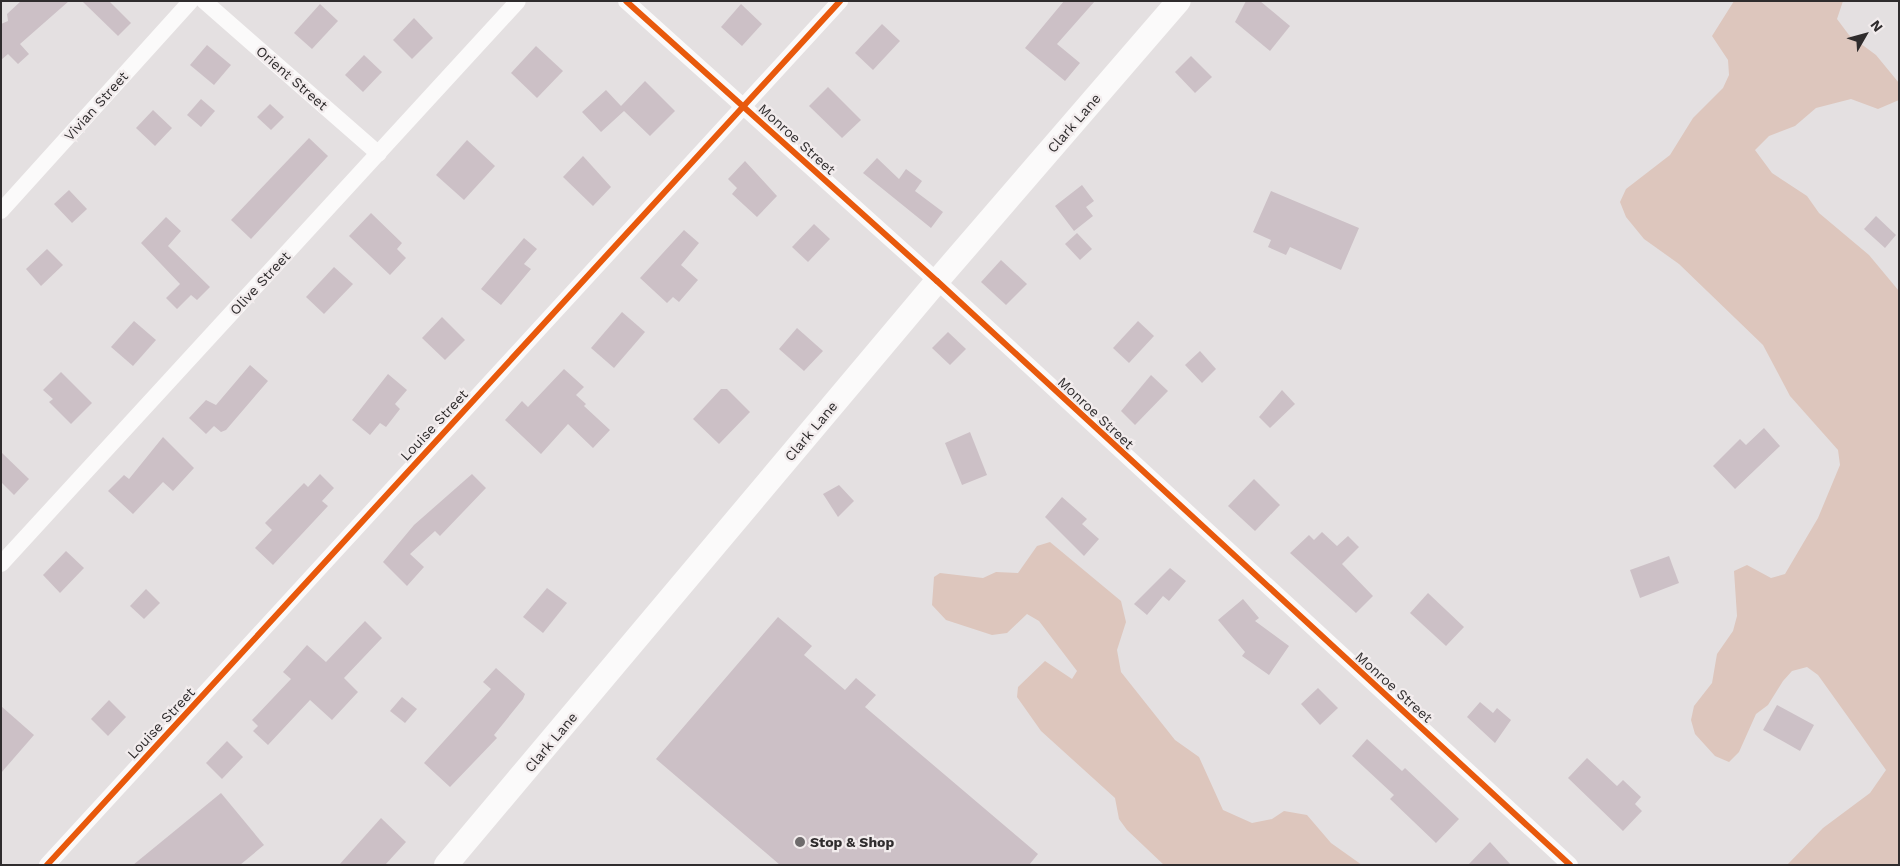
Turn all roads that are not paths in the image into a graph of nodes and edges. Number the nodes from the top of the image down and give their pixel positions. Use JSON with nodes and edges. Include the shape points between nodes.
{"nodes":[{"id":1,"x":191,"y":1,"type":"edge"},
{"id":2,"x":204,"y":1,"type":"edge"},
{"id":3,"x":518,"y":1,"type":"edge"},
{"id":4,"x":626,"y":1,"type":"edge"},
{"id":5,"x":840,"y":1,"type":"edge"},
{"id":6,"x":1179,"y":1,"type":"edge"},
{"id":7,"x":743,"y":107,"type":"junction"},
{"id":8,"x":379,"y":154,"type":"junction"},
{"id":9,"x":1,"y":210,"type":"edge"},
{"id":10,"x":937,"y":282,"type":"junction"},
{"id":11,"x":1,"y":564,"type":"edge"},
{"id":12,"x":48,"y":865,"type":"edge"},
{"id":13,"x":446,"y":865,"type":"edge"},
{"id":14,"x":1570,"y":865,"type":"edge"}],
"edges":[{"from":1,"to":9,"type":"street","name":"Vivian Street"},
{"from":2,"to":8,"type":"street","name":"Orient Street"},
{"from":3,"to":8,"type":"street","name":"Olive Street"},
{"from":4,"to":7,"type":"street","name":"Monroe Street"},
{"from":5,"to":7,"type":"street","name":"Louise Street"},
{"from":6,"to":10,"type":"main road","name":"Clark Lane"},
{"from":7,"to":10,"type":"street","name":"Monroe Street"},
{"from":7,"to":12,"type":"street","name":"Louise Street"},
{"from":8,"to":11,"type":"street","name":"Olive Street"},
{"from":10,"to":13,"type":"main road","name":"Clark Lane"},
{"from":10,"to":14,"type":"street","name":"Monroe Street"}]}
